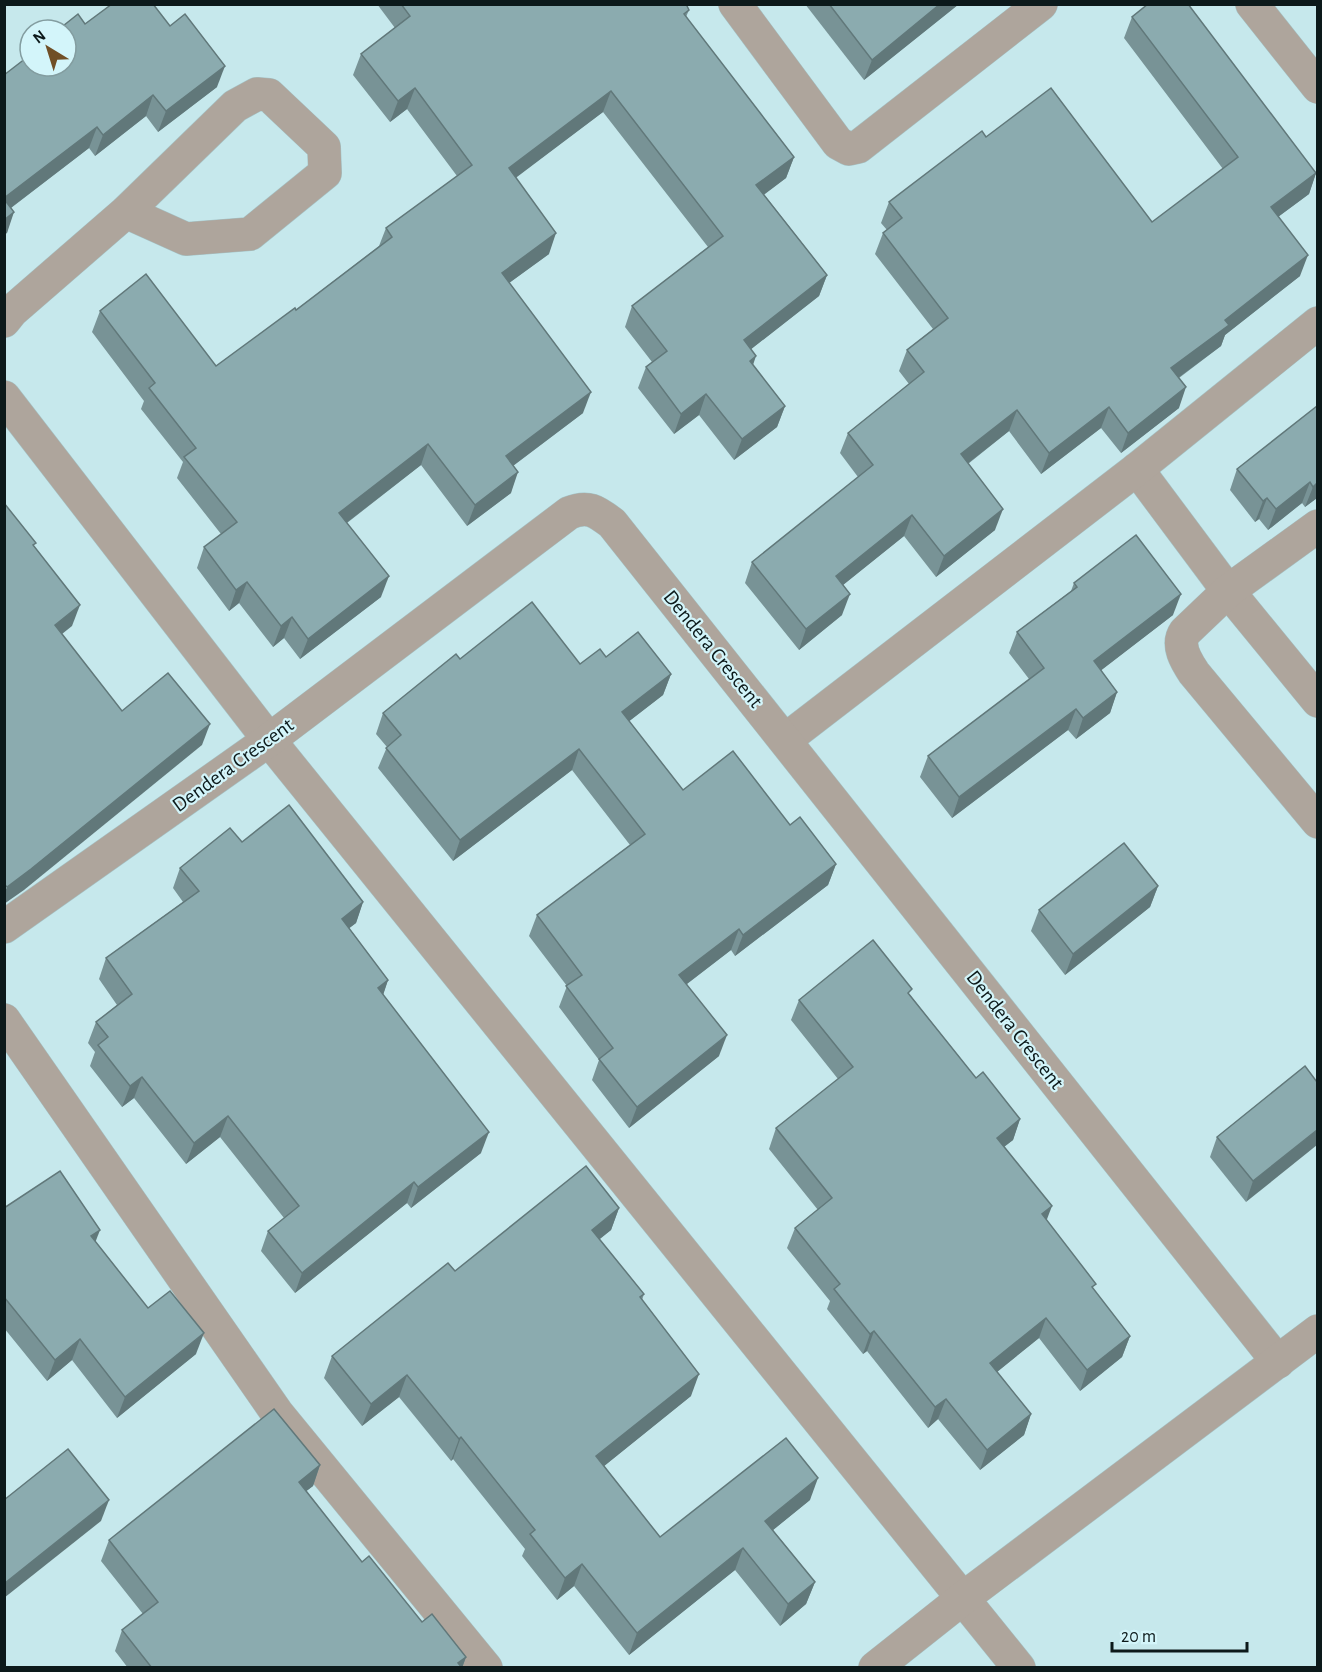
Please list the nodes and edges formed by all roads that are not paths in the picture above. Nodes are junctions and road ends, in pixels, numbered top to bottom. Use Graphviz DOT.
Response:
graph roads {
  1 [pos="735,4"];
  2 [pos="1041,4"];
  3 [pos="1252,4"];
  4 [pos="1317,87"];
  5 [pos="126,212"];
  6 [pos="4,321"];
  7 [pos="1317,323"];
  8 [pos="4,397"];
  9 [pos="1137,469"];
  10 [pos="1317,526"];
  11 [pos="1228,591"];
  12 [pos="1317,701"];
  13 [pos="269,740"];
  14 [pos="785,740"];
  15 [pos="1317,822"];
  16 [pos="4,927"];
  17 [pos="4,1020"];
  18 [pos="1317,1331"];
  19 [pos="1278,1362"];
  20 [pos="962,1599"];
  21 [pos="486,1668"];
  22 [pos="875,1668"];
  23 [pos="1019,1668"];
  1 -- 2 [label="street"];
  3 -- 4 [label="street"];
  5 -- 5 [label="street"];
  5 -- 6 [label="street"];
  7 -- 9 [label="street"];
  8 -- 13 [label="street"];
  9 -- 11 [label="street"];
  9 -- 14 [label="street"];
  10 -- 11 [label="street"];
  11 -- 12 [label="street"];
  11 -- 15 [label="street"];
  13 -- 14 [label="street, Dendera Crescent"];
  13 -- 16 [label="street, Dendera Crescent"];
  13 -- 20 [label="street"];
  14 -- 19 [label="street, Dendera Crescent"];
  17 -- 21 [label="street"];
  18 -- 19 [label="street"];
  19 -- 20 [label="street"];
  20 -- 22 [label="street"];
  20 -- 23 [label="street"];
}
